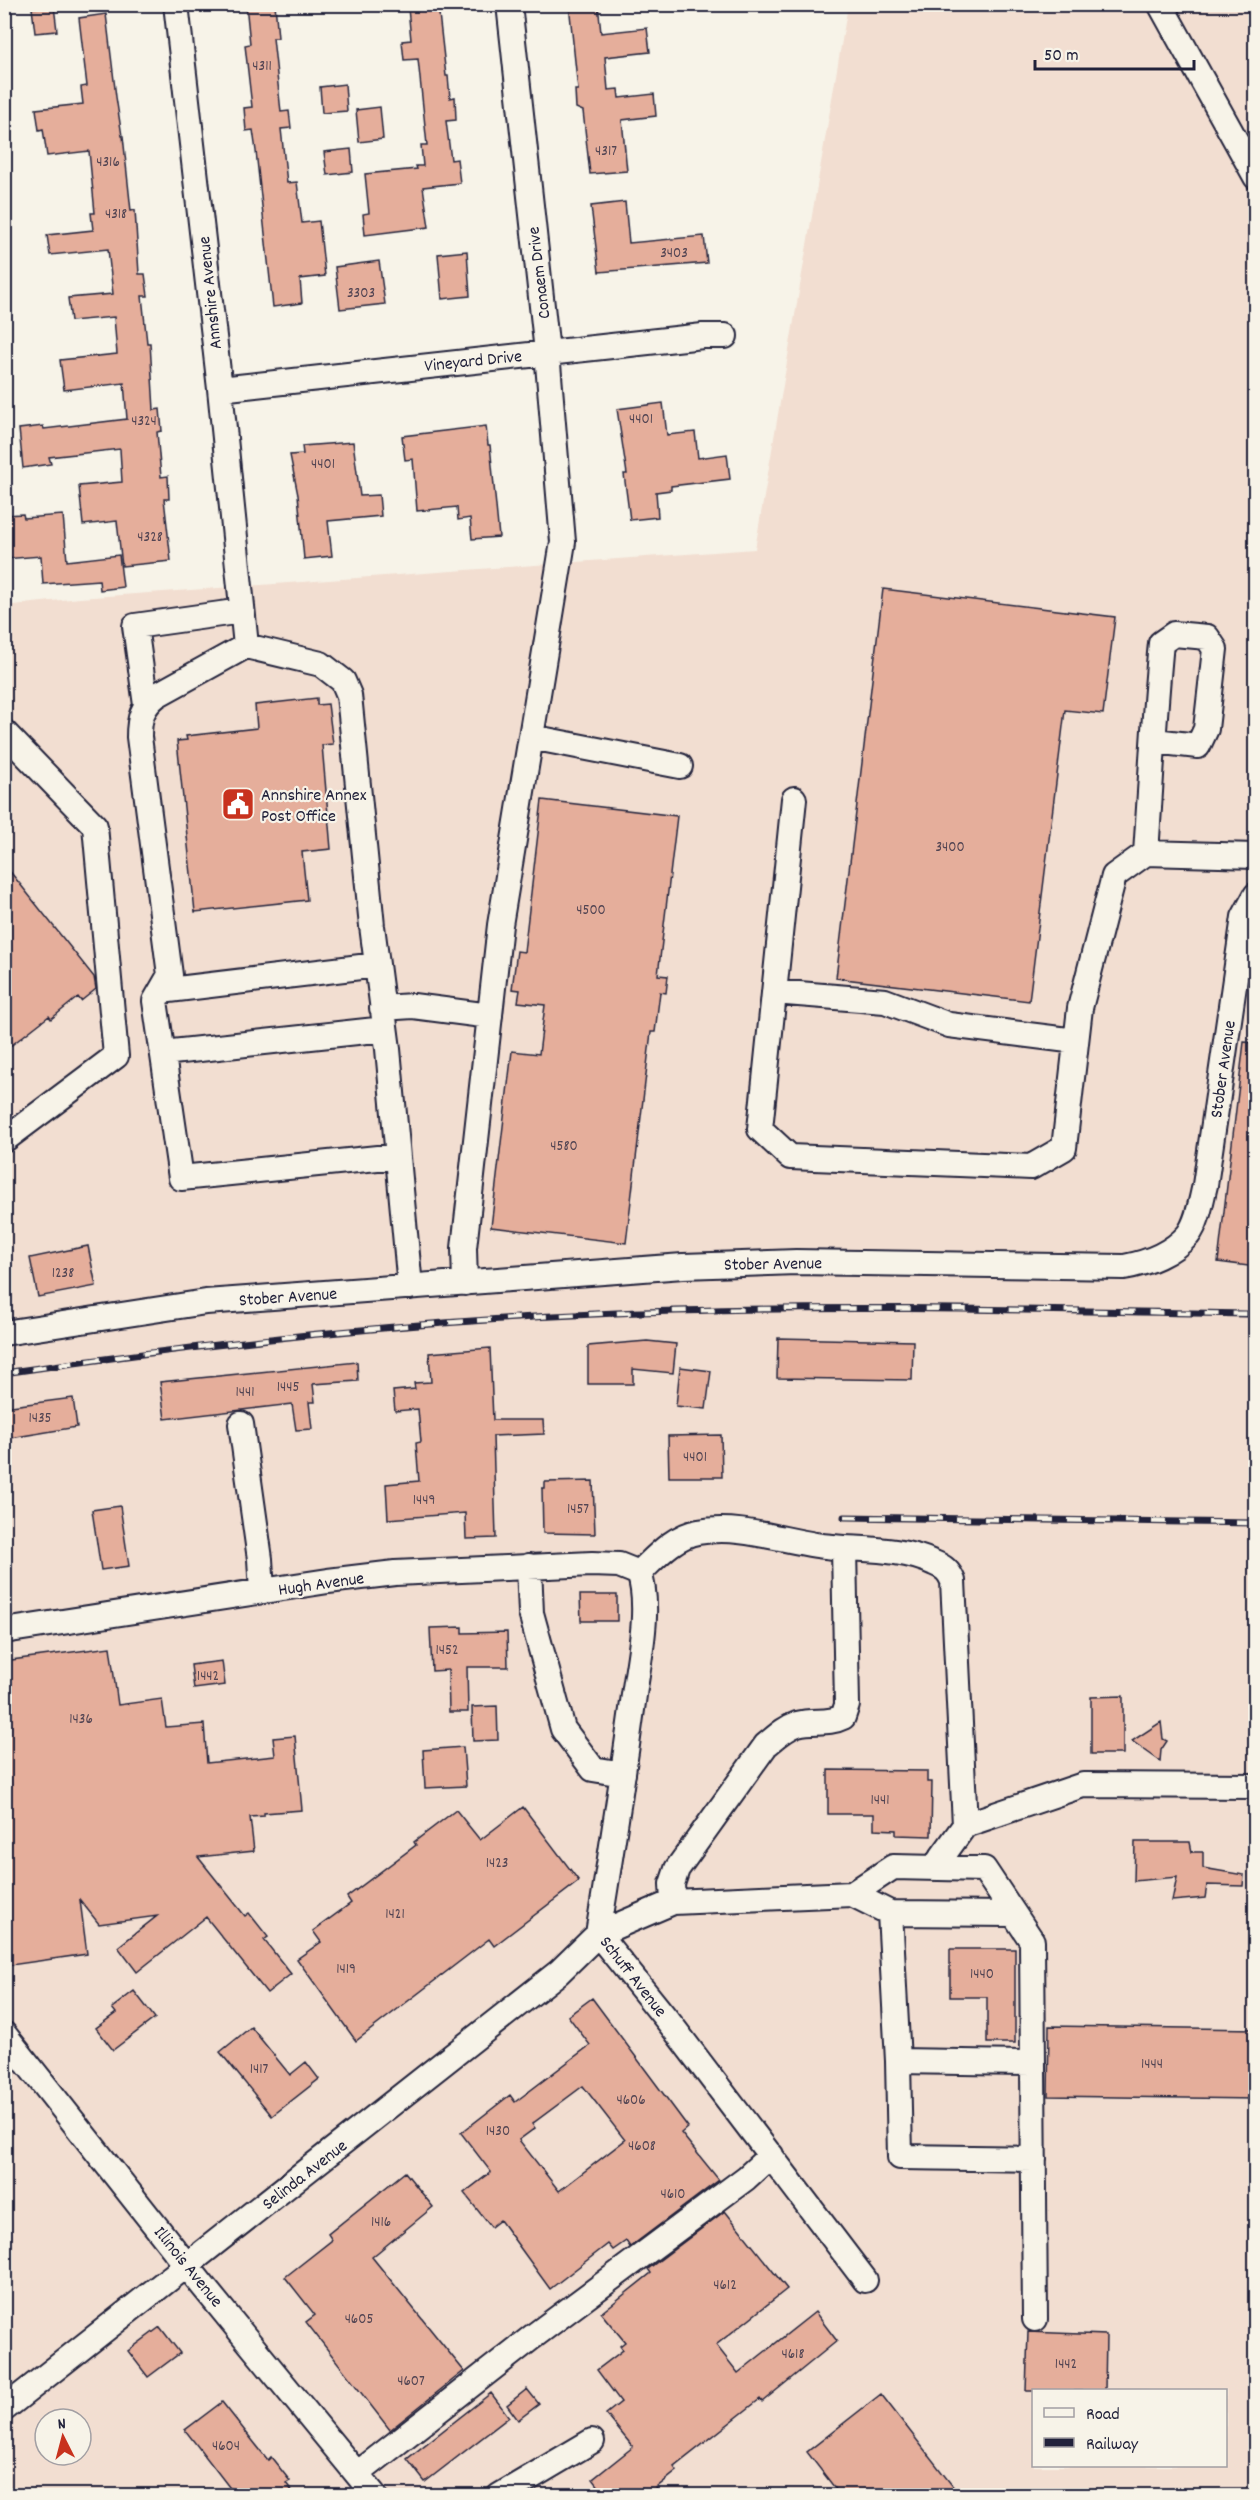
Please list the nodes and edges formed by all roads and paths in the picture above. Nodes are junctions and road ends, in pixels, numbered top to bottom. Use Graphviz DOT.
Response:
graph roads {
  1 [pos="176,4"];
  2 [pos="509,4"];
  3 [pos="1160,4"];
  4 [pos="1256,177"];
  5 [pos="725,336"];
  6 [pos="547,352"];
  7 [pos="220,389"];
  8 [pos="242,611"];
  9 [pos="246,646"];
  10 [pos="146,705"];
  11 [pos="4,732"];
  12 [pos="531,737"];
  13 [pos="1154,741"];
  14 [pos="680,766"];
  15 [pos="794,798"];
  16 [pos="1146,854"];
  17 [pos="1246,856"];
  18 [pos="1256,895"];
  19 [pos="377,964"];
  20 [pos="161,991"];
  21 [pos="774,992"];
  22 [pos="490,1016"];
  23 [pos="384,1018"];
  24 [pos="1076,1041"];
  25 [pos="163,1053"];
  26 [pos="4,1140"];
  27 [pos="397,1156"];
  28 [pos="465,1283"];
  29 [pos="410,1287"];
  30 [pos="4,1333"];
  31 [pos="241,1424"];
  32 [pos="844,1548"];
  33 [pos="529,1566"];
  34 [pos="639,1573"];
  35 [pos="262,1591"];
  36 [pos="4,1630"];
  37 [pos="623,1774"];
  38 [pos="1256,1786"];
  39 [pos="965,1825"];
  40 [pos="934,1868"];
  41 [pos="852,1894"];
  42 [pos="673,1902"];
  43 [pos="890,1913"];
  44 [pos="1014,1914"];
  45 [pos="598,1934"];
  46 [pos="4,2034"];
  47 [pos="898,2061"];
  48 [pos="1033,2063"];
  49 [pos="771,2155"];
  50 [pos="1034,2159"];
  51 [pos="188,2266"];
  52 [pos="865,2280"];
  53 [pos="1035,2319"];
  54 [pos="4,2409"];
  55 [pos="592,2440"];
  56 [pos="357,2474"];
  57 [pos="375,2496"];
  58 [pos="499,2496"];
  1 -- 7 [label="street, Annshire Avenue"];
  2 -- 6 [label="street, Conaem Drive"];
  3 -- 4 [label="street"];
  5 -- 6 [label="street, Vineyard Drive"];
  6 -- 7 [label="street, Vineyard Drive"];
  6 -- 12 [label="street, Conaem Drive"];
  7 -- 8 [label="street, Annshire Avenue"];
  8 -- 9 [label="street, Annshire Avenue"];
  8 -- 10 [label="street"];
  9 -- 10 [label="street"];
  9 -- 19 [label="street"];
  10 -- 20 [label="street"];
  11 -- 26 [label="street"];
  12 -- 14 [label="street"];
  12 -- 22 [label="street, Conaem Drive"];
  13 -- 13 [label="street"];
  13 -- 16 [label="street"];
  15 -- 21 [label="street"];
  16 -- 17 [label="street"];
  16 -- 24 [label="street"];
  18 -- 28 [label="street, Stober Avenue"];
  19 -- 20 [label="street"];
  19 -- 23 [label="street"];
  20 -- 25 [label="street"];
  21 -- 24 [label="street"];
  21 -- 24 [label="street"];
  22 -- 23 [label="street"];
  22 -- 28 [label="street, Conaem Drive"];
  23 -- 25 [label="street"];
  23 -- 27 [label="street"];
  25 -- 27 [label="street"];
  27 -- 29 [label="street"];
  28 -- 29 [label="street, Stober Avenue"];
  29 -- 30 [label="street, Stober Avenue"];
  31 -- 35 [label="street"];
  32 -- 34 [label="street"];
  32 -- 39 [label="street"];
  32 -- 42 [label="street"];
  33 -- 34 [label="street, Hugh Avenue"];
  33 -- 35 [label="street, Hugh Avenue"];
  33 -- 37 [label="street"];
  34 -- 37 [label="street, Schuff Avenue"];
  35 -- 36 [label="street, Hugh Avenue"];
  37 -- 45 [label="street, Schuff Avenue"];
  38 -- 39 [label="street"];
  39 -- 40 [label="street"];
  40 -- 41 [label="street"];
  40 -- 44 [label="street"];
  41 -- 42 [label="street"];
  41 -- 43 [label="street"];
  42 -- 45 [label="street"];
  43 -- 44 [label="street"];
  43 -- 47 [label="street"];
  44 -- 48 [label="street"];
  45 -- 49 [label="street, Schuff Avenue"];
  45 -- 51 [label="street, Selinda Avenue"];
  46 -- 51 [label="street, Illinois Avenue"];
  47 -- 48 [label="street"];
  47 -- 50 [label="street"];
  48 -- 50 [label="street"];
  49 -- 52 [label="street, Schuff Avenue"];
  49 -- 56 [label="street"];
  50 -- 53 [label="street"];
  51 -- 54 [label="street, Selinda Avenue"];
  51 -- 56 [label="street, Illinois Avenue"];
  55 -- 58 [label="street"];
  56 -- 57 [label="street, Illinois Avenue"];
}
